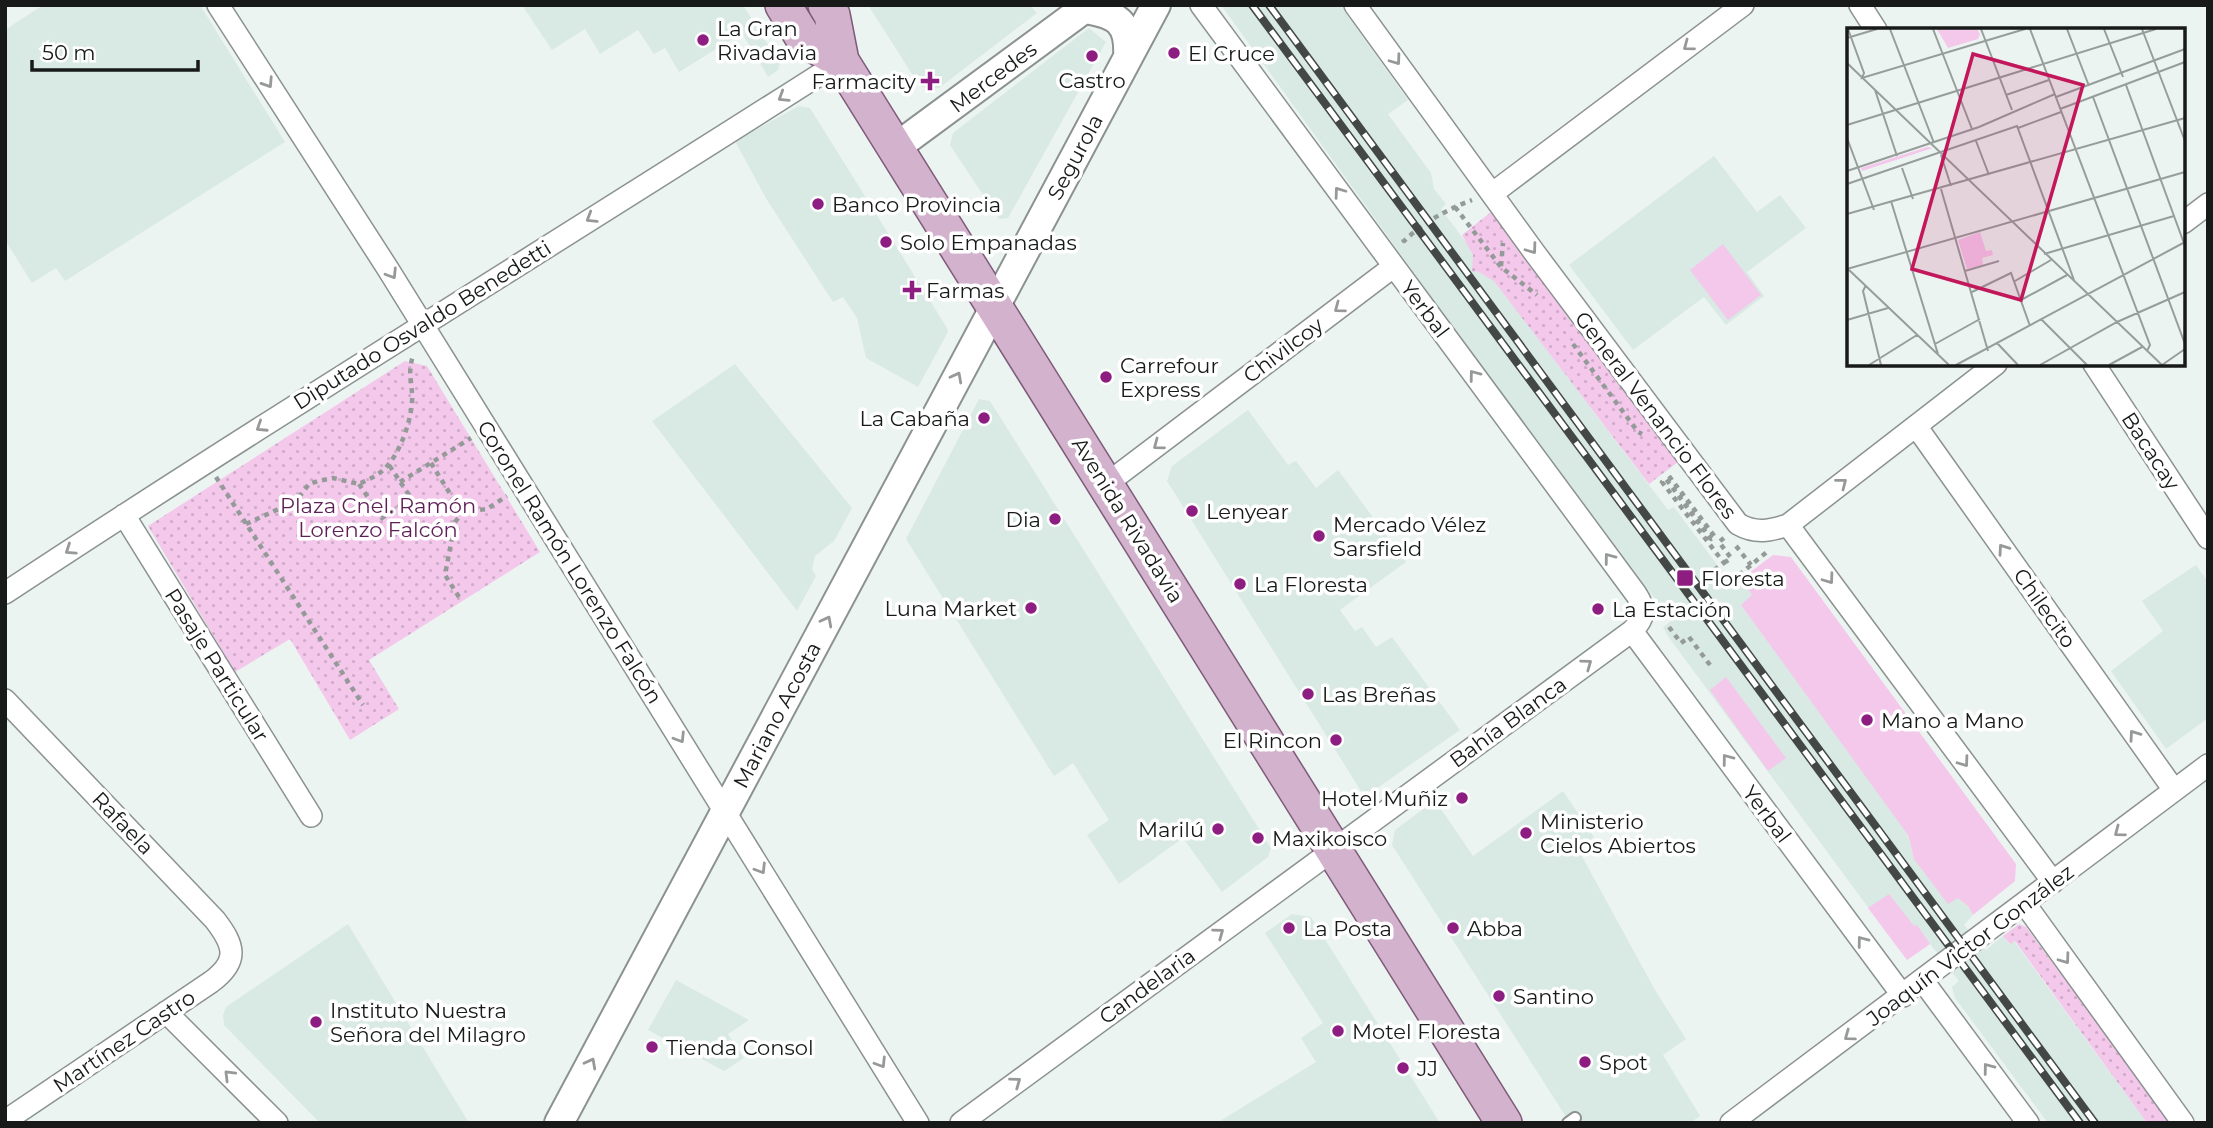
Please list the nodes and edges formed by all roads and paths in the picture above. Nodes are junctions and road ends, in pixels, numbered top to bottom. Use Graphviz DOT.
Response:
graph roads {
  1 [pos="218,5"];
  2 [pos="783,5"];
  3 [pos="826,5"];
  4 [pos="1156,5"];
  5 [pos="1200,5"];
  6 [pos="1355,5"];
  7 [pos="1743,5"];
  8 [pos="1860,5"];
  9 [pos="1086,7"];
  10 [pos="1875,28"];
  11 [pos="1128,57"];
  12 [pos="841,61"];
  13 [pos="895,148"];
  14 [pos="1493,193"];
  15 [pos="2208,204"];
  16 [pos="2185,221"];
  17 [pos="1388,259"];
  18 [pos="993,307"];
  19 [pos="422,324"];
  20 [pos="1993,366"];
  21 [pos="2095,366"];
  22 [pos="1916,426"];
  23 [pos="487,429"];
  24 [pos="206,462"];
  25 [pos="431,463"];
  26 [pos="388,465"];
  27 [pos="1669,476"];
  28 [pos="400,482"];
  29 [pos="359,484"];
  30 [pos="523,485"];
  31 [pos="1105,485"];
  32 [pos="462,513"];
  33 [pos="124,514"];
  34 [pos="246,524"];
  35 [pos="1794,533"];
  36 [pos="2208,538"];
  37 [pos="1722,547"];
  38 [pos="1724,563"];
  39 [pos="1714,570"];
  40 [pos="1739,575"];
  41 [pos="5,593"];
  42 [pos="459,597"];
  43 [pos="1638,623"];
  44 [pos="1669,626"];
  45 [pos="1714,662"];
  46 [pos="5,700"];
  47 [pos="363,705"];
  48 [pos="2208,765"];
  49 [pos="2174,790"];
  50 [pos="725,811"];
  51 [pos="311,816"];
  52 [pos="1334,849"];
  53 [pos="2053,882"];
  54 [pos="2025,904"];
  55 [pos="232,952"];
  56 [pos="1923,981"];
  57 [pos="1903,996"];
  58 [pos="166,1012"];
  59 [pos="5,1121"];
  60 [pos="277,1123"];
  61 [pos="559,1123"];
  62 [pos="918,1123"];
  63 [pos="961,1123"];
  64 [pos="1504,1123"];
  65 [pos="1731,1123"];
  66 [pos="2028,1123"];
  67 [pos="2183,1123"];
  1 -- 19 [label="street, Coronel Ramón Lorenzo Falcón, one-way"];
  2 -- 12 [label="main road, Avenida Rivadavia"];
  3 -- 12 [label="main road, Avenida Rivadavia"];
  4 -- 11 [label="street, Segurola"];
  17 -- 5 [label="street, Yerbal, one-way"];
  6 -- 14 [label="street, General Venancio Flores, one-way"];
  7 -- 14 [label="street, one-way"];
  8 -- 10 [label="street"];
  9 -- 11 [label="street"];
  9 -- 13 [label="street, Mercedes"];
  11 -- 18 [label="street, Segurola"];
  12 -- 13 [label="main road, Avenida Rivadavia"];
  12 -- 19 [label="street, Diputado Osvaldo Benedetti, one-way"];
  13 -- 18 [label="main road, Avenida Rivadavia"];
  14 -- 17 [label="path"];
  14 -- 35 [label="street, General Venancio Flores, one-way"];
  15 -- 16 [label="street"];
  17 -- 31 [label="street, Chivilcoy, one-way"];
  43 -- 17 [label="street, Yerbal, one-way"];
  18 -- 31 [label="main road, Avenida Rivadavia"];
  50 -- 18 [label="street, Mariano Acosta, one-way"];
  19 -- 23 [label="street, Coronel Ramón Lorenzo Falcón"];
  19 -- 24 [label="street, Diputado Osvaldo Benedetti, one-way"];
  19 -- 26 [label="path"];
  20 -- 22 [label="street"];
  21 -- 36 [label="street, Bacacay"];
  35 -- 22 [label="street, one-way"];
  49 -- 22 [label="street, Chilecito, one-way"];
  23 -- 25 [label="path"];
  23 -- 30 [label="street, Coronel Ramón Lorenzo Falcón"];
  24 -- 33 [label="street, Diputado Osvaldo Benedetti"];
  24 -- 34 [label="path"];
  25 -- 28 [label="path"];
  25 -- 32 [label="path"];
  26 -- 28 [label="path"];
  26 -- 29 [label="path"];
  27 -- 38 [label="path"];
  28 -- 29 [label="path"];
  29 -- 34 [label="path"];
  30 -- 32 [label="path"];
  30 -- 50 [label="street, Coronel Ramón Lorenzo Falcón, one-way"];
  31 -- 52 [label="main road, Avenida Rivadavia"];
  32 -- 42 [label="path"];
  33 -- 41 [label="street, Diputado Osvaldo Benedetti, one-way"];
  33 -- 51 [label="street, Pasaje Particular"];
  34 -- 47 [label="path"];
  35 -- 40 [label="path"];
  35 -- 53 [label="street, one-way"];
  37 -- 38 [label="path"];
  38 -- 39 [label="path"];
  52 -- 43 [label="street, Bahía Blanca, one-way"];
  57 -- 43 [label="street, Yerbal, one-way"];
  44 -- 45 [label="path"];
  46 -- 55 [label="street, Rafaela"];
  48 -- 49 [label="street, Joaquín Victor González"];
  49 -- 53 [label="street, Joaquín Victor González, one-way"];
  61 -- 50 [label="street, Mariano Acosta, one-way"];
  50 -- 62 [label="street, Coronel Ramón Lorenzo Falcón, one-way"];
  63 -- 52 [label="street, Candelaria, one-way"];
  52 -- 64 [label="main road, Avenida Rivadavia"];
  53 -- 54 [label="street, Joaquín Victor González"];
  54 -- 56 [label="street, Joaquín Victor González"];
  54 -- 67 [label="street, one-way"];
  55 -- 58 [label="street, Martínez Castro"];
  56 -- 57 [label="street, Joaquín Victor González"];
  66 -- 56 [label="street, one-way"];
  57 -- 65 [label="street, Joaquín Victor González, one-way"];
  58 -- 59 [label="street, Martínez Castro"];
  60 -- 58 [label="street, one-way"];
}
